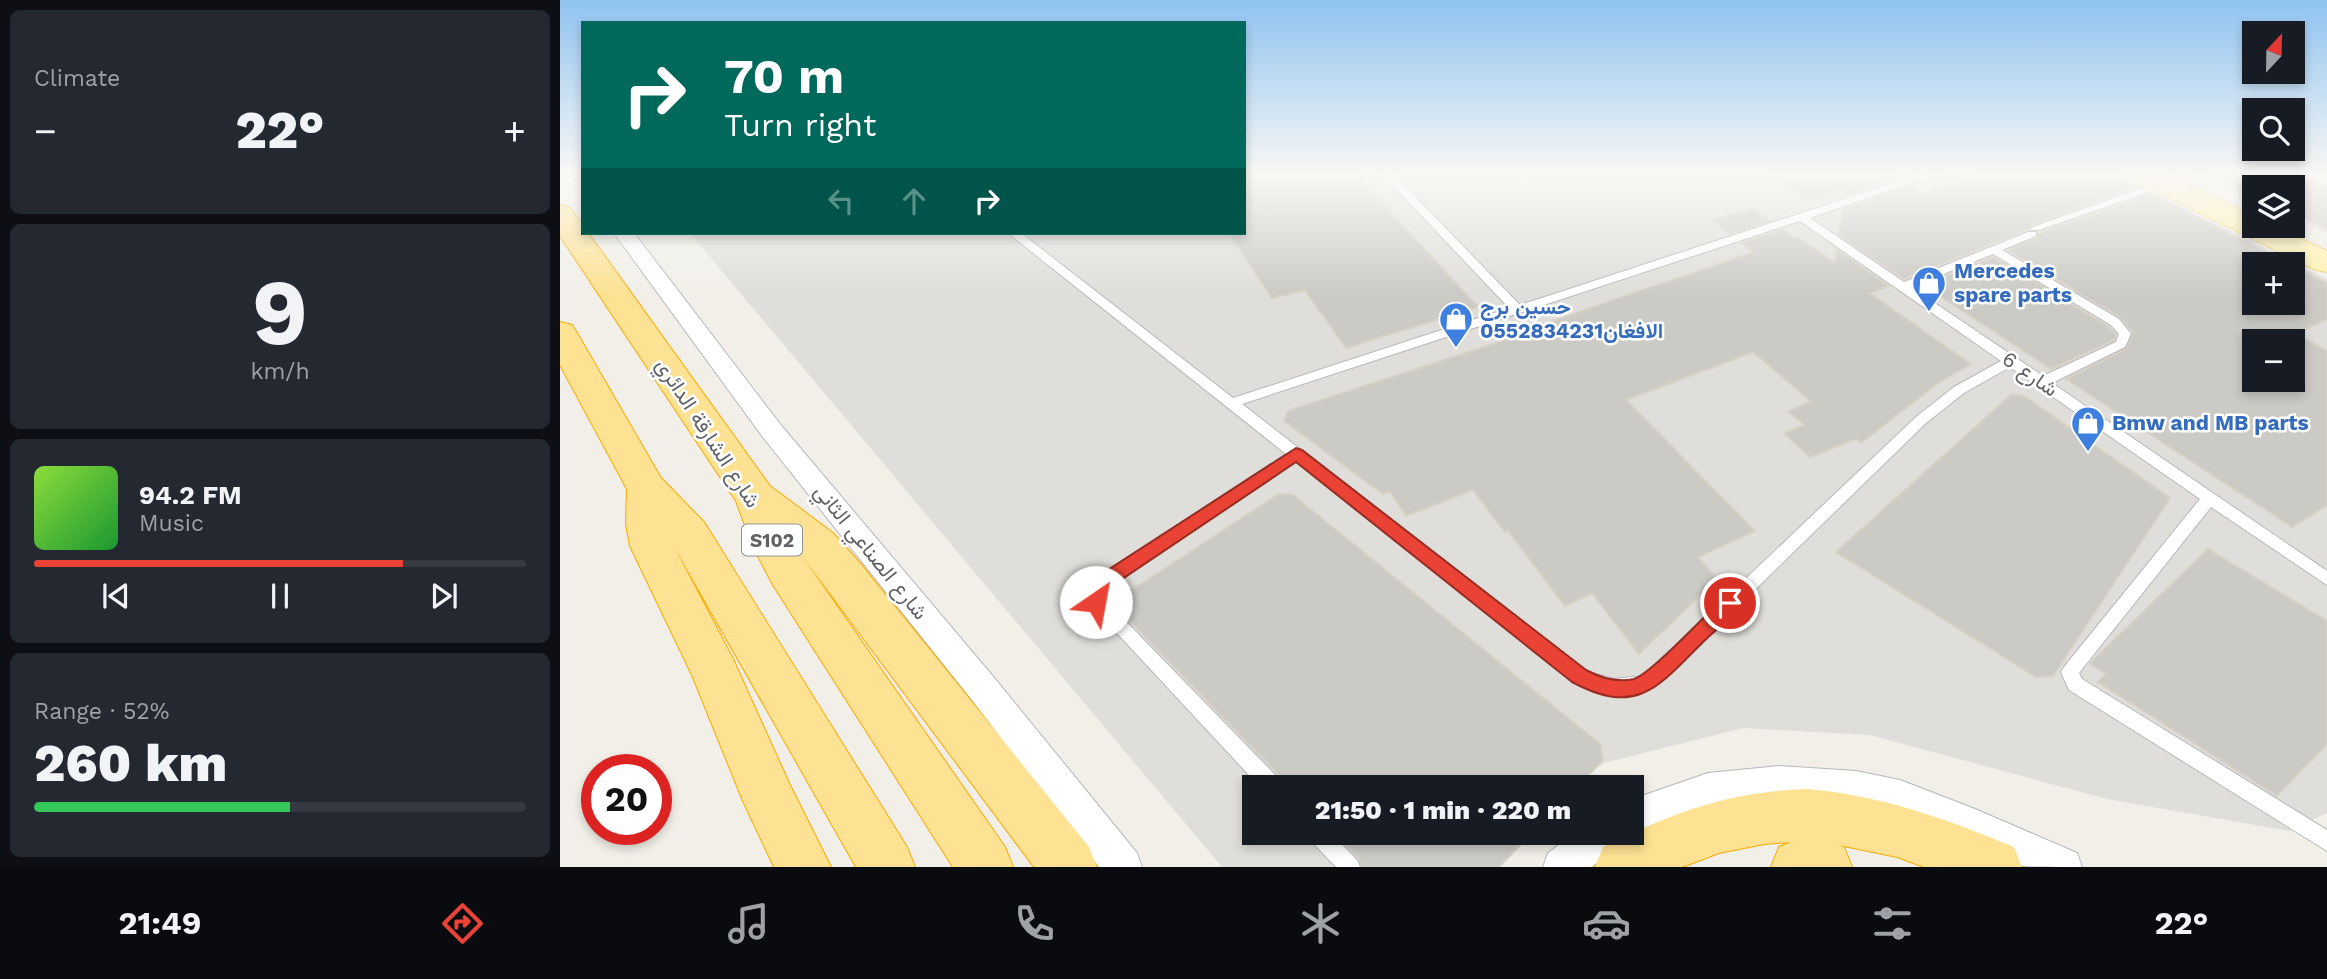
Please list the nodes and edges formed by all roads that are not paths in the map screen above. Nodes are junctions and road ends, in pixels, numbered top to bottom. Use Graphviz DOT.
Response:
graph roads {
  1 [pos="1425,213"];
  2 [pos="1813,213"];
  3 [pos="2079,213"];
  4 [pos="2240,213"];
  5 [pos="560,214"];
  6 [pos="1802,217"];
  7 [pos="2305,230"];
  8 [pos="625,235"];
  9 [pos="1017,235"];
  10 [pos="2327,241"];
  11 [pos="1994,250"];
  12 [pos="2327,263"];
  13 [pos="1903,286"];
  14 [pos="1518,310"];
  15 [pos="560,333"];
  16 [pos="2011,361"];
  17 [pos="2042,382"];
  18 [pos="1232,403"];
  19 [pos="1296,454"];
  20 [pos="647,489"];
  21 [pos="755,497"];
  22 [pos="2209,498"];
  23 [pos="2327,579"];
  24 [pos="1262,775"];
  25 [pos="1644,812"];
  26 [pos="2327,841"];
  27 [pos="1329,845"];
  28 [pos="1589,845"];
  29 [pos="803,867"];
  30 [pos="887,867"];
  31 [pos="985,867"];
  32 [pos="1069,867"];
  33 [pos="1123,867"];
  34 [pos="1350,867"];
  35 [pos="1562,867"];
  36 [pos="1623,867"];
  37 [pos="1800,867"];
  38 [pos="1824,867"];
  39 [pos="1994,867"];
  40 [pos="2063,867"];
  1 -- 14 [label="lane"];
  2 -- 6 [label="lane"];
  3 -- 11 [label="lane"];
  4 -- 12 [label="main road"];
  5 -- 21 [label="highway, شارع الشارقة الدائري / S102"];
  6 -- 13 [label="lane, شارع 6"];
  6 -- 14 [label="lane"];
  7 -- 10 [label="main road"];
  8 -- 33 [label="street, شارع الصناعي الثاني"];
  9 -- 18 [label="lane"];
  11 -- 13 [label="lane"];
  11 -- 17 [label="lane"];
  13 -- 16 [label="lane, شارع 6"];
  14 -- 18 [label="lane"];
  15 -- 20 [label="highway"];
  16 -- 17 [label="lane, شارع 6"];
  16 -- 19 [label="lane"];
  17 -- 22 [label="lane, شارع 6"];
  18 -- 19 [label="lane"];
  19 -- 24 [label="lane"];
  20 -- 29 [label="highway"];
  20 -- 30 [label="highway"];
  21 -- 31 [label="highway, شارع الشارقة الدائري / S102"];
  21 -- 32 [label="highway"];
  22 -- 23 [label="lane, شارع 6"];
  22 -- 26 [label="lane"];
  25 -- 40 [label="street"];
  27 -- 34 [label="lane"];
  28 -- 35 [label="street"];
  36 -- 39 [label="highway"];
  37 -- 38 [label="highway"];
}
